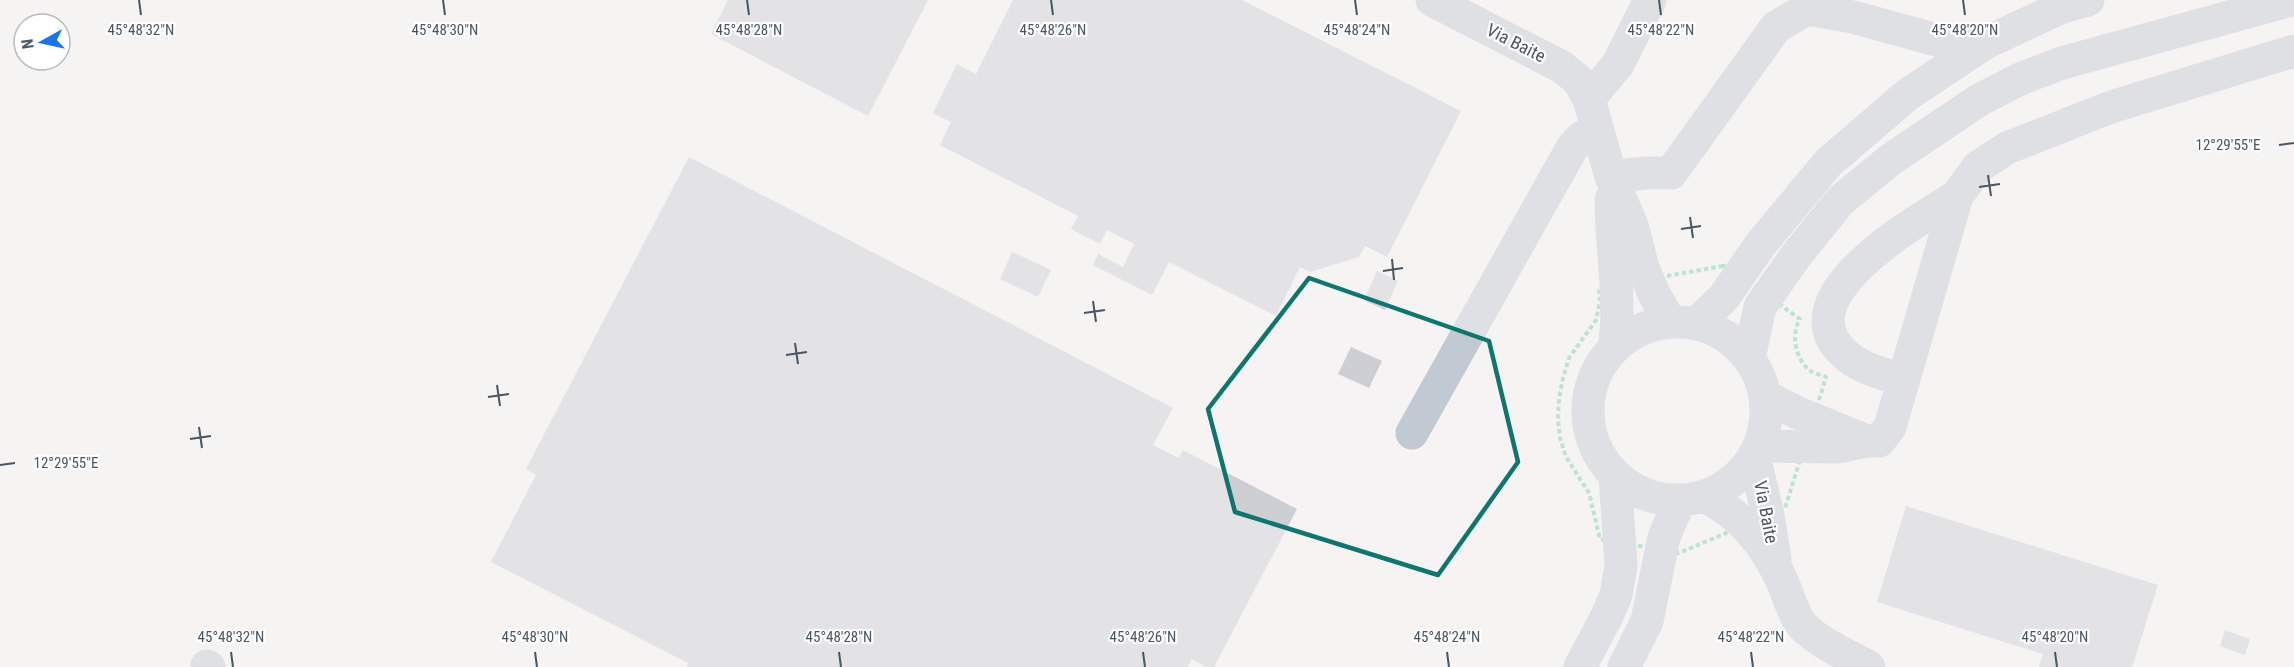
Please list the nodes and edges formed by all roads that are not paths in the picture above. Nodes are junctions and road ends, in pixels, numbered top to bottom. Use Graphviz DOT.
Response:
graph roads {
  1 [pos="1431,0"];
  2 [pos="1650,0"];
  3 [pos="2088,0"];
  4 [pos="2291,0"];
  5 [pos="1985,42"];
  6 [pos="2294,51"];
  7 [pos="1593,113"];
  8 [pos="1611,177"];
  9 [pos="1957,196"];
  10 [pos="1633,282"];
  11 [pos="1683,323"];
  12 [pos="1614,348"];
  13 [pos="1749,358"];
  14 [pos="1902,380"];
  15 [pos="1765,396"];
  16 [pos="1412,433"];
  17 [pos="1808,433"];
  18 [pos="1757,451"];
  19 [pos="1615,475"];
  20 [pos="1692,498"];
  21 [pos="1757,520"];
  22 [pos="1580,667"];
  23 [pos="1624,667"];
  24 [pos="1869,667"];
  1 -- 7 [label="street, Via Baite"];
  2 -- 7 [label="street"];
  3 -- 5 [label="street"];
  4 -- 13 [label="street"];
  5 -- 8 [label="street"];
  5 -- 11 [label="street"];
  6 -- 9 [label="street"];
  7 -- 8 [label="street, Via Baite"];
  7 -- 16 [label="street"];
  8 -- 10 [label="street, Via Baite"];
  9 -- 14 [label="street"];
  9 -- 14 [label="street"];
  10 -- 11 [label="street, Via Baite"];
  10 -- 12 [label="street, Via Baite"];
  11 -- 12 [label="street"];
  11 -- 13 [label="street"];
  12 -- 19 [label="street"];
  13 -- 15 [label="street"];
  14 -- 17 [label="street"];
  15 -- 17 [label="street"];
  15 -- 18 [label="street"];
  17 -- 18 [label="street"];
  18 -- 20 [label="street"];
  18 -- 21 [label="street, Via Baite"];
  19 -- 20 [label="street"];
  19 -- 22 [label="street"];
  20 -- 21 [label="street, Via Baite"];
  20 -- 23 [label="street"];
  21 -- 24 [label="street, Via Baite"];
}
